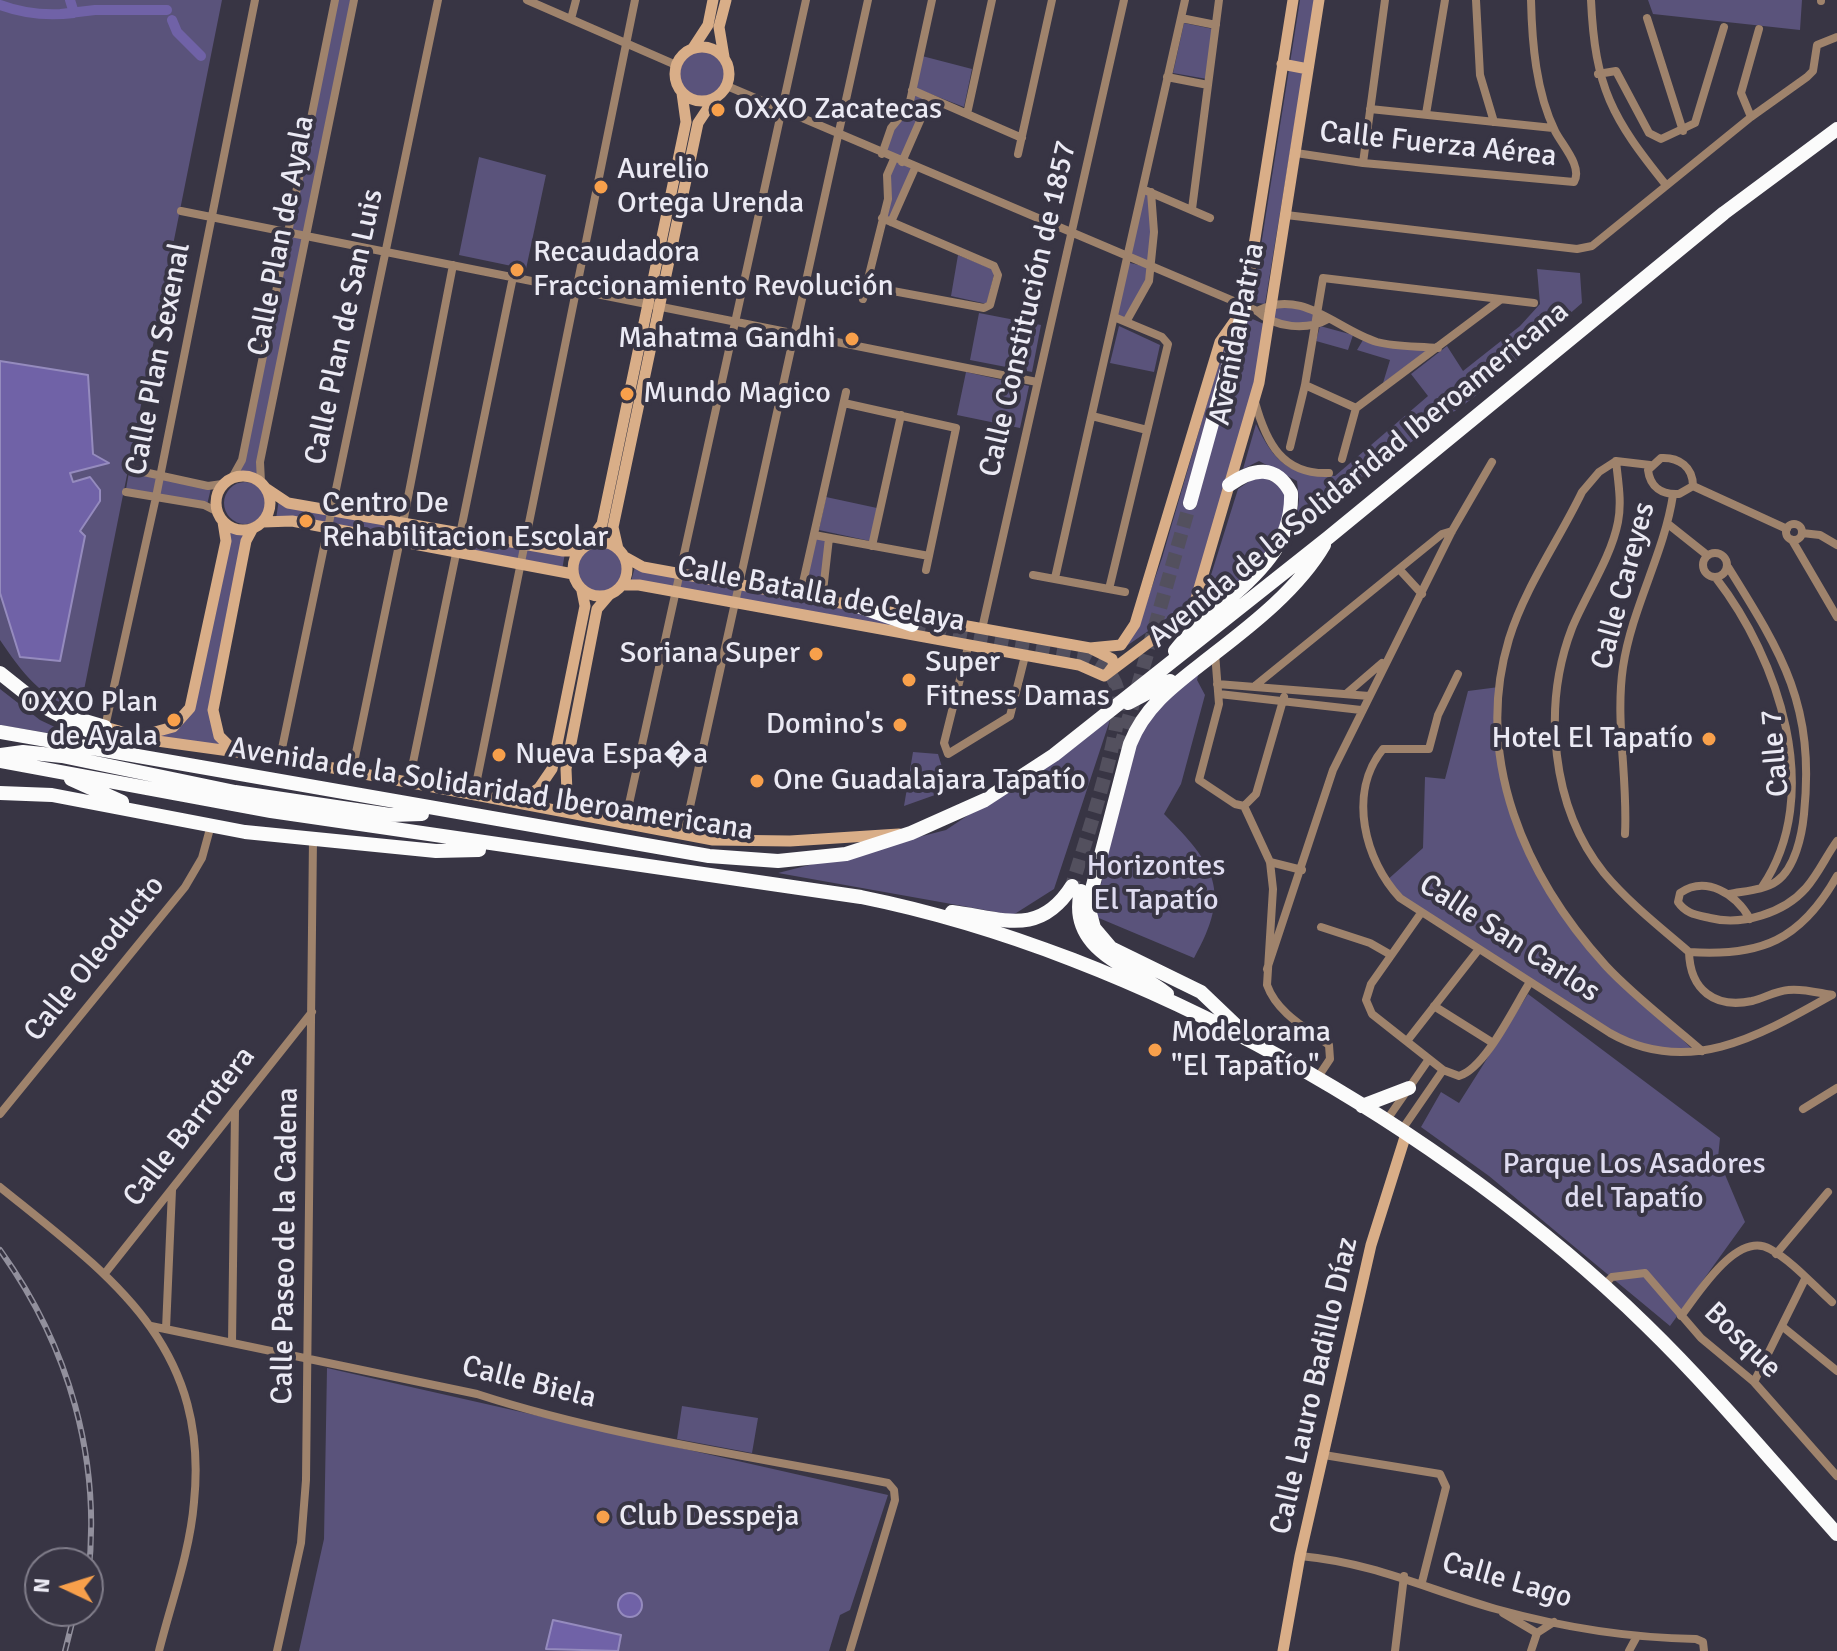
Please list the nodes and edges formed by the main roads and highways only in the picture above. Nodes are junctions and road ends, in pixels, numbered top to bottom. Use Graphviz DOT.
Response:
graph roads {
  1 [pos="1837,129"];
  2 [pos="1250,310"];
  3 [pos="1229,485"];
  4 [pos="1190,503"];
  5 [pos="1329,537"];
  6 [pos="860,607"];
  7 [pos="912,625"];
  8 [pos="1161,668"];
  9 [pos="1192,670"];
  10 [pos="0,673"];
  11 [pos="51,711"];
  12 [pos="1103,716"];
  13 [pos="105,727"];
  14 [pos="0,732"];
  15 [pos="0,755"];
  16 [pos="0,761"];
  17 [pos="139,764"];
  18 [pos="56,772"];
  19 [pos="0,793"];
  20 [pos="160,815"];
  21 [pos="523,850"];
  22 [pos="900,905"];
  23 [pos="1188,1010"];
  24 [pos="1250,1041"];
  25 [pos="1409,1088"];
  26 [pos="1362,1106"];
  27 [pos="1837,1534"];
  1 -- 5 [label="highway, Avenida de la Solidaridad Iberoamericana"];
  2 -- 4 [label="highway"];
  3 -- 8 [label="highway"];
  5 -- 8 [label="highway, Avenida de la Solidaridad Iberoamericana"];
  5 -- 9 [label="highway"];
  6 -- 7 [label="highway"];
  8 -- 12 [label="highway, Avenida de la Solidaridad Iberoamericana"];
  9 -- 12 [label="highway"];
  9 -- 24 [label="highway"];
  10 -- 11 [label="highway"];
  11 -- 13 [label="highway"];
  11 -- 17 [label="highway"];
  12 -- 17 [label="highway, Avenida de la Solidaridad Iberoamericana"];
  14 -- 17 [label="highway"];
  15 -- 17 [label="highway"];
  16 -- 18 [label="highway, Avenida de la Solidaridad Iberoamericana"];
  18 -- 20 [label="highway"];
  18 -- 21 [label="highway, Avenida de la Solidaridad Iberoamericana"];
  19 -- 20 [label="highway"];
  20 -- 21 [label="highway"];
  21 -- 22 [label="highway, Avenida de la Solidaridad Iberoamericana"];
  22 -- 23 [label="highway, Avenida de la Solidaridad Iberoamericana"];
  22 -- 23 [label="highway"];
  23 -- 24 [label="highway, Avenida de la Solidaridad Iberoamericana"];
  24 -- 26 [label="highway, Avenida de la Solidaridad Iberoamericana"];
  25 -- 26 [label="highway"];
  26 -- 27 [label="highway, Avenida de la Solidaridad Iberoamericana"];
}
